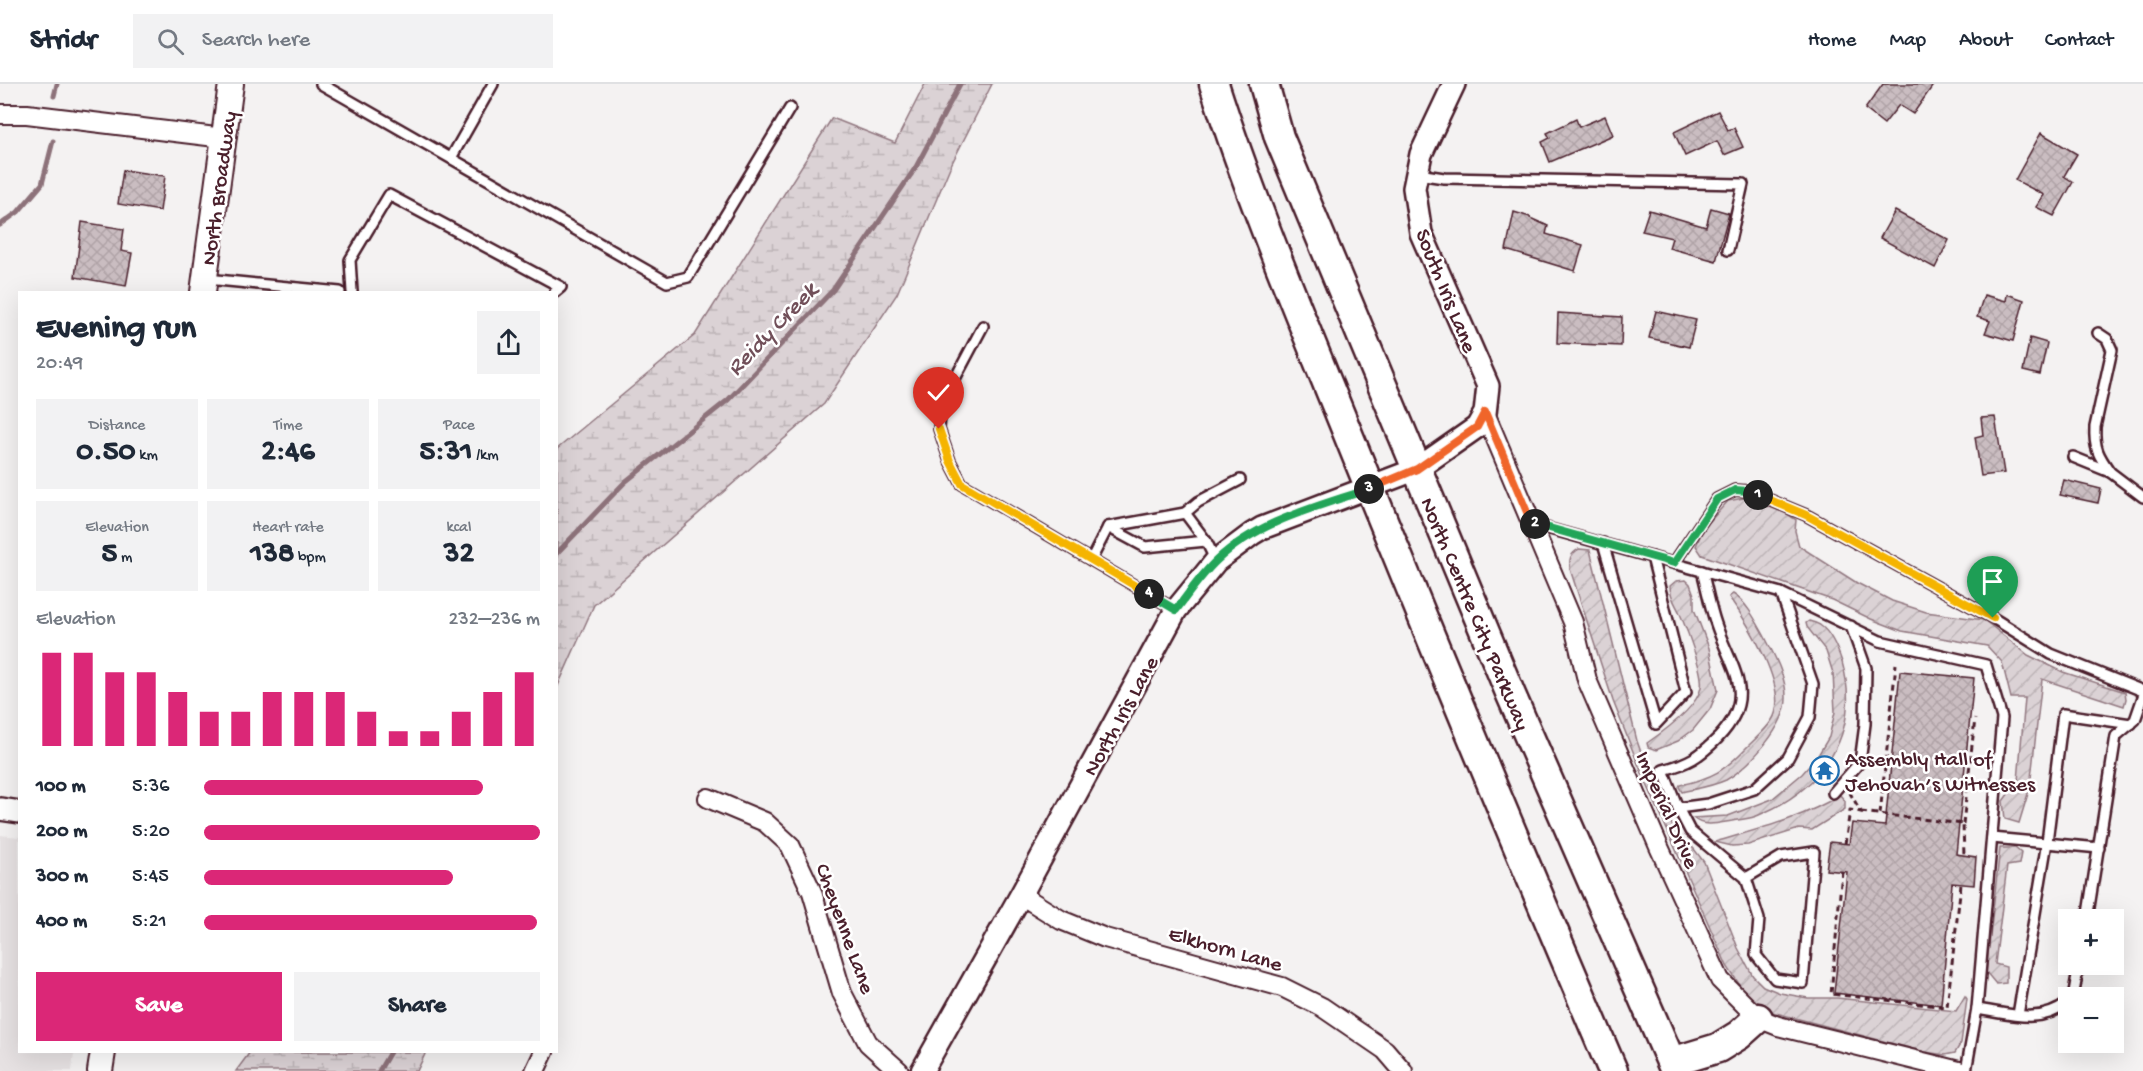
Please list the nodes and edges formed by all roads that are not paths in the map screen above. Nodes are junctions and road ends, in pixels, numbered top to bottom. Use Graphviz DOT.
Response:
graph roads {
  1 [pos="231,84"];
  2 [pos="321,84"];
  3 [pos="493,84"];
  4 [pos="1214,84"];
  5 [pos="1263,84"];
  6 [pos="1454,84"];
  7 [pos="790,108"];
  8 [pos="0,114"];
  9 [pos="224,138"];
  10 [pos="452,158"];
  11 [pos="1418,174"];
  12 [pos="1728,250"];
  13 [pos="204,286"];
  14 [pos="317,291"];
  15 [pos="352,291"];
  16 [pos="556,291"];
  17 [pos="983,327"];
  18 [pos="2098,333"];
  19 [pos="1485,412"];
  20 [pos="2073,457"];
  21 [pos="1417,469"];
  22 [pos="2110,472"];
  23 [pos="1240,480"];
  24 [pos="1370,488"];
  25 [pos="2143,497"];
  26 [pos="1185,513"];
  27 [pos="1532,524"];
  28 [pos="1108,527"];
  29 [pos="1206,541"];
  30 [pos="1603,543"];
  31 [pos="1652,557"];
  32 [pos="1091,560"];
  33 [pos="1216,561"];
  34 [pos="1674,563"];
  35 [pos="1702,571"];
  36 [pos="1781,593"];
  37 [pos="1176,610"];
  38 [pos="1851,626"];
  39 [pos="2143,691"];
  40 [pos="2143,697"];
  41 [pos="2131,724"];
  42 [pos="1833,793"];
  43 [pos="708,798"];
  44 [pos="1678,807"];
  45 [pos="0,810"];
  46 [pos="18,812"];
  47 [pos="1992,838"];
  48 [pos="2047,842"];
  49 [pos="2099,848"];
  50 [pos="1746,878"];
  51 [pos="1021,895"];
  52 [pos="2089,909"];
  53 [pos="1977,1009"];
  54 [pos="2058,1010"];
  55 [pos="2018,1015"];
  56 [pos="1758,1018"];
  57 [pos="103,1053"];
  58 [pos="544,1053"];
  59 [pos="1673,1067"];
  60 [pos="100,1071"];
  61 [pos="536,1071"];
  62 [pos="899,1071"];
  63 [pos="922,1071"];
  64 [pos="1403,1071"];
  65 [pos="1613,1071"];
  66 [pos="1959,1071"];
  67 [pos="1966,1071"];
  1 -- 9 [label="main road, North Broadway"];
  2 -- 10 [label="lane"];
  3 -- 10 [label="lane"];
  4 -- 24 [label="highway"];
  5 -- 21 [label="highway, North Centre City Parkway"];
  6 -- 11 [label="street, South Iris Lane"];
  7 -- 10 [label="lane"];
  8 -- 9 [label="street"];
  9 -- 13 [label="main road, North Broadway"];
  11 -- 12 [label="lane"];
  11 -- 19 [label="street, South Iris Lane"];
  13 -- 14 [label="lane"];
  15 -- 16 [label="lane"];
  17 -- 32 [label="lane"];
  18 -- 22 [label="lane"];
  19 -- 21 [label="street"];
  19 -- 27 [label="street, Imperial Drive"];
  20 -- 22 [label="lane"];
  21 -- 24 [label="street, North Iris Lane"];
  21 -- 59 [label="highway, North Centre City Parkway"];
  22 -- 25 [label="lane"];
  23 -- 26 [label="lane"];
  24 -- 33 [label="street, North Iris Lane"];
  24 -- 65 [label="highway"];
  26 -- 28 [label="lane"];
  26 -- 29 [label="lane"];
  27 -- 30 [label="lane"];
  27 -- 56 [label="street, Imperial Drive"];
  28 -- 29 [label="lane"];
  28 -- 32 [label="lane"];
  29 -- 33 [label="lane"];
  30 -- 31 [label="lane"];
  30 -- 31 [label="lane"];
  31 -- 34 [label="lane"];
  32 -- 37 [label="lane"];
  33 -- 37 [label="street, North Iris Lane"];
  34 -- 35 [label="lane"];
  34 -- 39 [label="lane"];
  35 -- 36 [label="lane"];
  35 -- 44 [label="lane"];
  36 -- 38 [label="lane"];
  36 -- 44 [label="lane"];
  37 -- 51 [label="street, North Iris Lane"];
  38 -- 42 [label="lane"];
  38 -- 47 [label="lane"];
  40 -- 41 [label="lane"];
  41 -- 48 [label="lane"];
  41 -- 49 [label="lane"];
  43 -- 62 [label="street, Cheyenne Lane"];
  44 -- 50 [label="lane"];
  45 -- 46 [label="street"];
  47 -- 48 [label="lane"];
  47 -- 53 [label="lane"];
  48 -- 49 [label="lane"];
  48 -- 55 [label="lane"];
  49 -- 52 [label="lane"];
  50 -- 50 [label="lane"];
  51 -- 63 [label="street, North Iris Lane"];
  51 -- 64 [label="street, Elkhorn Lane"];
  53 -- 55 [label="lane"];
  53 -- 67 [label="lane"];
  54 -- 55 [label="lane"];
  56 -- 59 [label="highway"];
  56 -- 66 [label="street, Imperial Drive"];
  57 -- 60 [label="main road"];
  58 -- 61 [label="street"];
}
